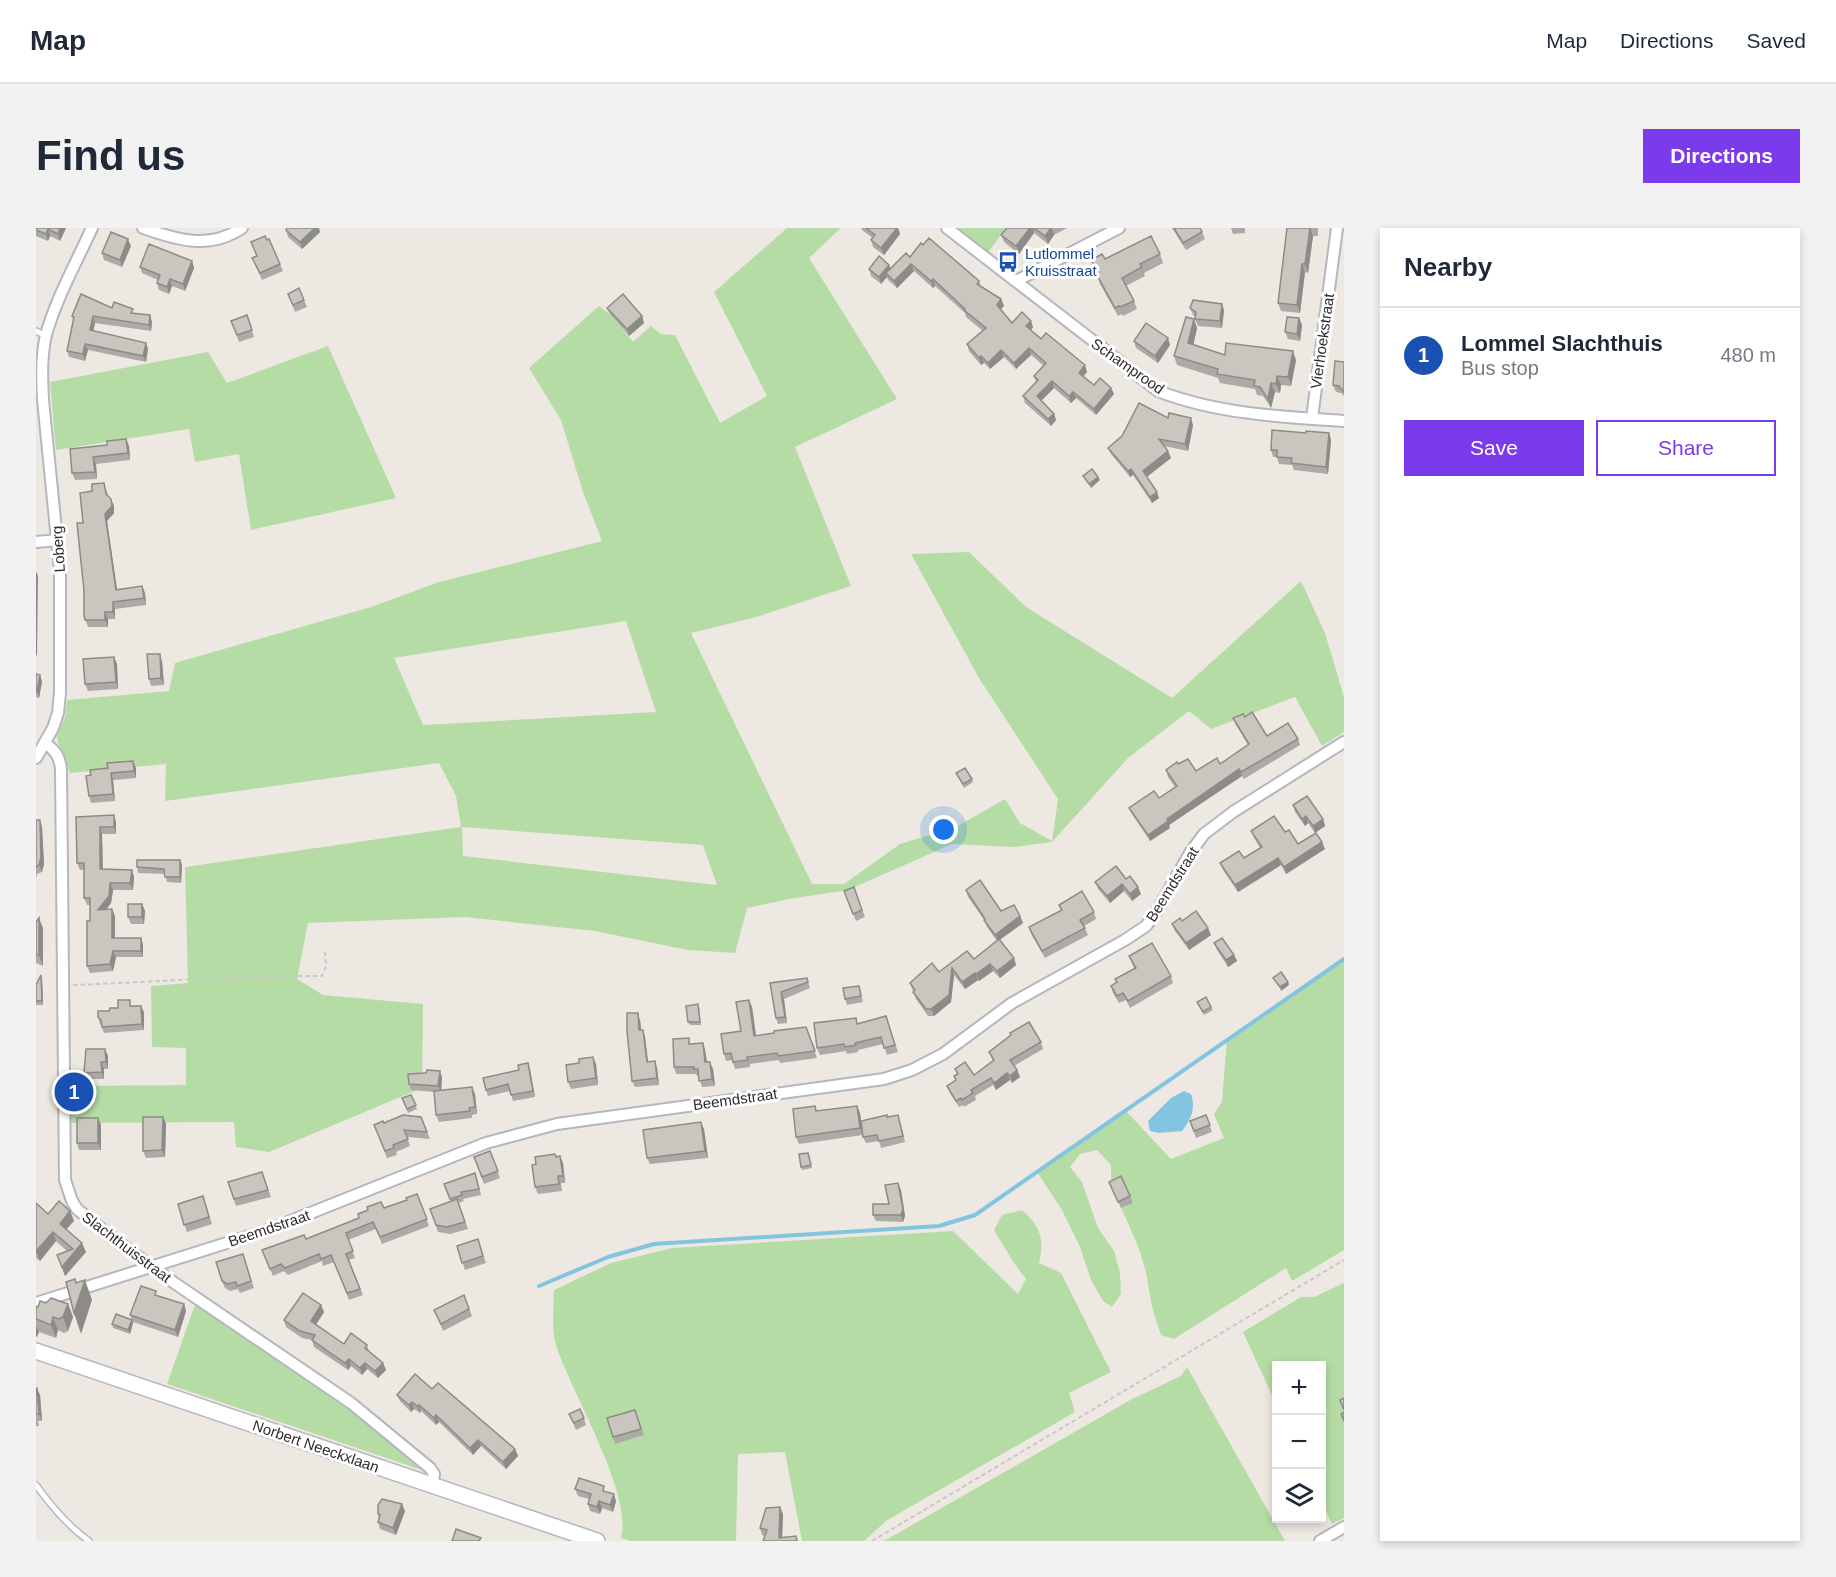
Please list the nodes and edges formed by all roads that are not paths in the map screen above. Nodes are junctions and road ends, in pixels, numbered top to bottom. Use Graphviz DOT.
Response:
graph roads {
  1 [pos="92,228"];
  2 [pos="143,228"];
  3 [pos="242,228"];
  4 [pos="948,228"];
  5 [pos="1119,228"];
  6 [pos="1337,228"];
  7 [pos="1016,281"];
  8 [pos="41,333"];
  9 [pos="1312,418"];
  10 [pos="1344,421"];
  11 [pos="58,540"];
  12 [pos="36,542"];
  13 [pos="1344,742"];
  14 [pos="45,743"];
  15 [pos="36,758"];
  16 [pos="152,1267"];
  17 [pos="36,1303"];
  18 [pos="36,1351"];
  19 [pos="36,1485"];
  20 [pos="432,1485"];
  21 [pos="1344,1527"];
  22 [pos="89,1541"];
  23 [pos="597,1541"];
  24 [pos="1320,1541"];
  1 -- 8 [label="street, Loberg"];
  2 -- 3 [label="street"];
  4 -- 7 [label="street, Schamprood"];
  5 -- 7 [label="street"];
  6 -- 9 [label="street, Vierhoekstraat"];
  7 -- 9 [label="street, Schamprood"];
  8 -- 11 [label="street, Loberg"];
  9 -- 10 [label="street, Schamprood"];
  11 -- 12 [label="street"];
  11 -- 14 [label="street, Loberg"];
  13 -- 16 [label="street, Beemdstraat"];
  14 -- 15 [label="street, Loberg"];
  14 -- 16 [label="street, Slachthuisstraat"];
  16 -- 17 [label="street, Beemdstraat"];
  16 -- 20 [label="street, Slachthuisstraat"];
  18 -- 20 [label="main road, Norbert Neeckxlaan"];
  19 -- 22 [label="lane"];
  20 -- 23 [label="main road, Norbert Neeckxlaan"];
  21 -- 24 [label="street"];
}
